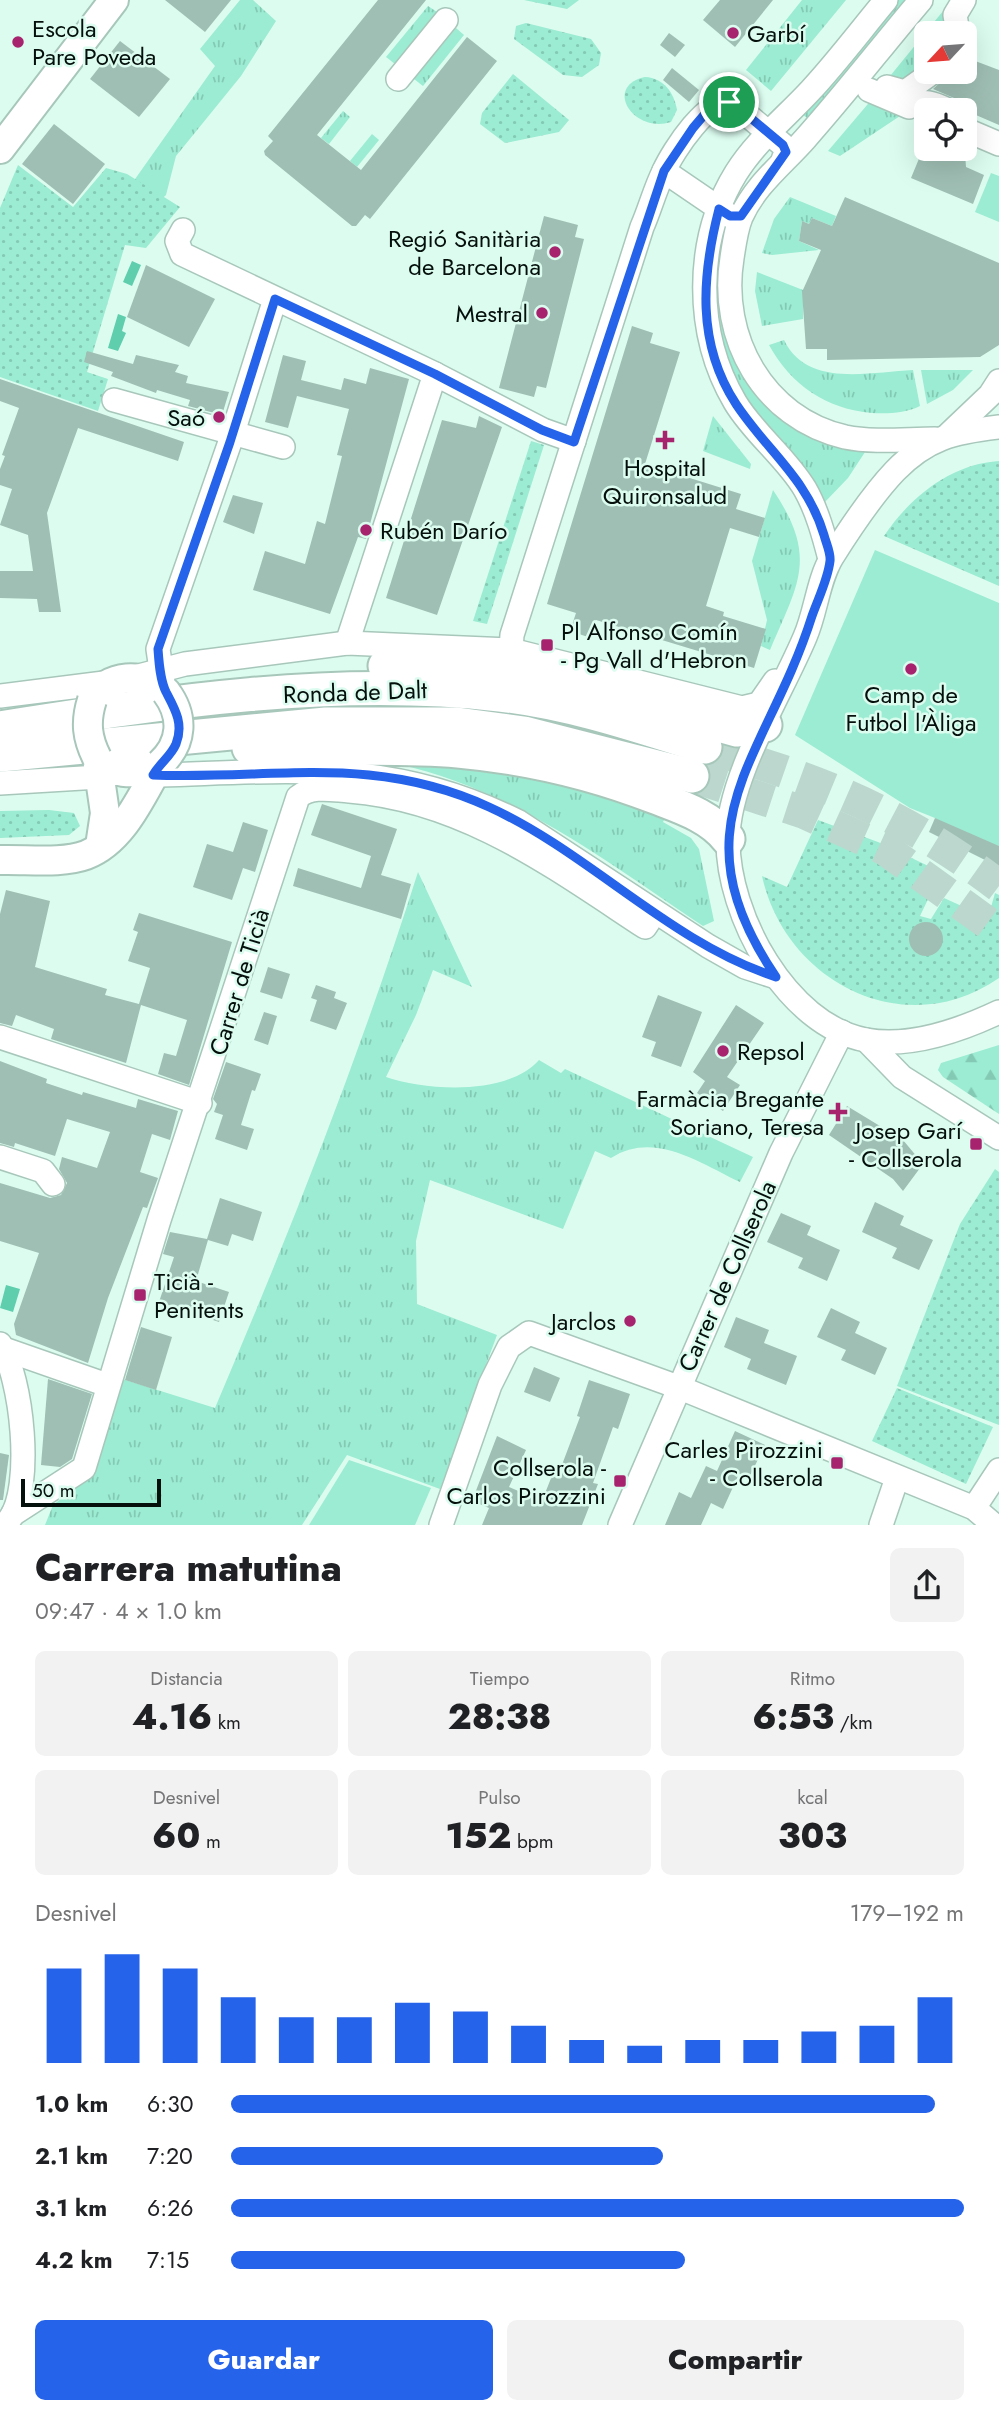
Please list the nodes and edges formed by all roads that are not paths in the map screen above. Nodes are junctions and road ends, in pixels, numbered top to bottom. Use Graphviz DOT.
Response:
graph roads {
  1 [pos="114,0"];
  2 [pos="886,0"];
  3 [pos="921,0"];
  4 [pos="964,0"];
  5 [pos="446,20"];
  6 [pos="956,21"];
  7 [pos="398,79"];
  8 [pos="916,84"];
  9 [pos="914,104"];
  10 [pos="769,132"];
  11 [pos="977,135"];
  12 [pos="999,144"];
  13 [pos="0,149"];
  14 [pos="783,160"];
  15 [pos="664,171"];
  16 [pos="719,209"];
  17 [pos="741,216"];
  18 [pos="183,230"];
  19 [pos="275,299"];
  20 [pos="435,374"];
  21 [pos="999,381"];
  22 [pos="114,400"];
  23 [pos="999,427"];
  24 [pos="233,432"];
  25 [pos="942,436"];
  26 [pos="574,442"];
  27 [pos="283,447"];
  28 [pos="831,559"];
  29 [pos="806,635"];
  30 [pos="347,643"];
  31 [pos="511,650"];
  32 [pos="130,689"];
  33 [pos="0,696"];
  34 [pos="765,725"];
  35 [pos="0,728"];
  36 [pos="0,755"];
  37 [pos="125,766"];
  38 [pos="0,783"];
  39 [pos="728,839"];
  40 [pos="100,846"];
  41 [pos="0,860"];
  42 [pos="655,912"];
  43 [pos="776,977"];
  44 [pos="999,1012"];
  45 [pos="842,1032"];
  46 [pos="0,1037"];
  47 [pos="866,1040"];
  48 [pos="200,1103"];
  49 [pos="999,1138"];
  50 [pos="0,1157"];
  51 [pos="53,1184"];
  52 [pos="2,1347"];
  53 [pos="107,1385"];
  54 [pos="678,1387"];
  55 [pos="999,1470"];
  56 [pos="897,1478"];
  57 [pos="974,1507"];
  58 [pos="9,1520"];
  59 [pos="441,1525"];
  60 [pos="620,1525"];
  61 [pos="881,1525"];
  62 [pos="994,1525"];
  1 -- 13 [label="main road"];
  2 -- 10 [label="street"];
  3 -- 14 [label="street"];
  4 -- 6 [label="street"];
  5 -- 7 [label="street"];
  8 -- 9 [label="street"];
  10 -- 14 [label="street"];
  10 -- 15 [label="street"];
  10 -- 16 [label="street"];
  11 -- 12 [label="street"];
  14 -- 17 [label="street"];
  15 -- 16 [label="street"];
  15 -- 26 [label="street"];
  16 -- 17 [label="street"];
  16 -- 28 [label="street"];
  17 -- 25 [label="street"];
  18 -- 19 [label="street"];
  19 -- 20 [label="street"];
  19 -- 24 [label="street"];
  20 -- 26 [label="street"];
  20 -- 30 [label="street"];
  21 -- 25 [label="street"];
  22 -- 24 [label="street"];
  23 -- 25 [label="street"];
  24 -- 27 [label="street"];
  24 -- 32 [label="street"];
  25 -- 28 [label="street"];
  26 -- 31 [label="street"];
  28 -- 29 [label="street"];
  29 -- 31 [label="street"];
  29 -- 34 [label="street"];
  30 -- 31 [label="street"];
  30 -- 32 [label="street"];
  32 -- 33 [label="street"];
  32 -- 34 [label="highway"];
  32 -- 35 [label="highway, Ronda de Dalt"];
  32 -- 37 [label="main road, bridge"];
  32 -- 37 [label="main road, bridge"];
  32 -- 37 [label="highway, Ronda de Dalt"];
  34 -- 39 [label="street"];
  36 -- 37 [label="highway, Ronda de Dalt"];
  37 -- 38 [label="street"];
  37 -- 39 [label="highway"];
  37 -- 40 [label="main road"];
  37 -- 40 [label="main road"];
  37 -- 42 [label="street"];
  39 -- 43 [label="street"];
  40 -- 41 [label="main road"];
  42 -- 43 [label="street"];
  42 -- 48 [label="street, Carrer de Ticià"];
  43 -- 45 [label="street"];
  44 -- 47 [label="street"];
  45 -- 47 [label="street"];
  45 -- 54 [label="street, Carrer de Collserola"];
  46 -- 48 [label="street"];
  47 -- 49 [label="street"];
  48 -- 53 [label="street, Carrer de Ticià"];
  50 -- 51 [label="street"];
  52 -- 53 [label="street"];
  52 -- 58 [label="street"];
  53 -- 58 [label="street, Carrer de Ticià"];
  54 -- 56 [label="street"];
  54 -- 59 [label="street"];
  54 -- 60 [label="street, Carrer de Collserola"];
  55 -- 57 [label="street"];
  56 -- 57 [label="street"];
  56 -- 61 [label="street"];
  57 -- 62 [label="street"];
}
